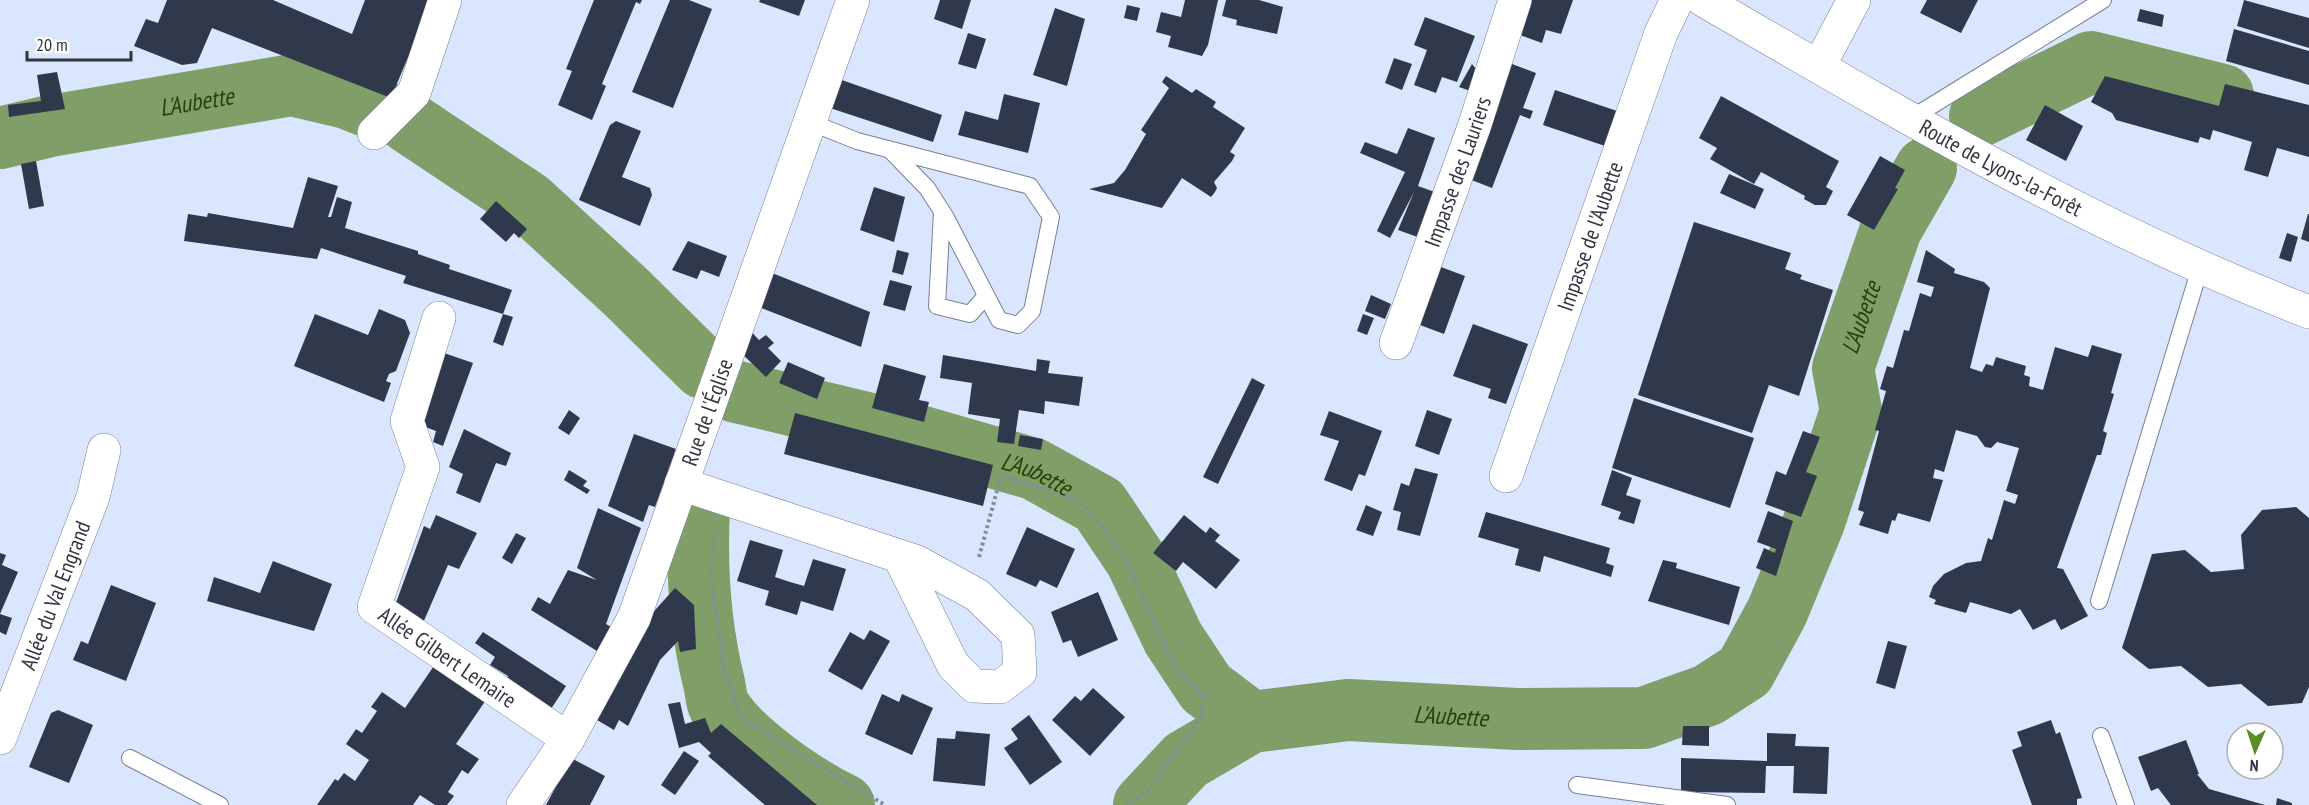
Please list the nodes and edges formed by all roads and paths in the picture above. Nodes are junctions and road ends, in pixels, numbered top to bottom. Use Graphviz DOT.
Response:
graph roads {
  1 [pos="445,0"];
  2 [pos="853,0"];
  3 [pos="1515,0"];
  4 [pos="1677,0"];
  5 [pos="1703,0"];
  6 [pos="1854,0"];
  7 [pos="2103,0"];
  8 [pos="1819,66"];
  9 [pos="1910,118"];
  10 [pos="810,122"];
  11 [pos="374,133"];
  12 [pos="890,150"];
  13 [pos="942,212"];
  14 [pos="2200,268"];
  15 [pos="986,296"];
  16 [pos="2309,312"];
  17 [pos="440,318"];
  18 [pos="1396,344"];
  19 [pos="104,450"];
  20 [pos="1506,476"];
  21 [pos="681,484"];
  22 [pos="724,498"];
  23 [pos="899,556"];
  24 [pos="969,591"];
  25 [pos="2099,601"];
  26 [pos="2101,736"];
  27 [pos="0,738"];
  28 [pos="568,739"];
  29 [pos="130,758"];
  30 [pos="1577,784"];
  31 [pos="220,805"];
  32 [pos="523,805"];
  33 [pos="885,805"];
  34 [pos="1125,805"];
  35 [pos="1727,805"];
  36 [pos="2126,805"];
  1 -- 11 [label="street"];
  2 -- 10 [label="street, Rue de l'Église"];
  3 -- 18 [label="street, Impasse des Lauriers"];
  4 -- 20 [label="street, Impasse de l'Aubette"];
  5 -- 8 [label="street, Route de Lyons-la-Forêt"];
  6 -- 8 [label="street"];
  7 -- 9 [label="lane"];
  8 -- 9 [label="street, Route de Lyons-la-Forêt"];
  9 -- 14 [label="street, Route de Lyons-la-Forêt"];
  10 -- 12 [label="lane"];
  10 -- 21 [label="street, Rue de l'Église"];
  12 -- 13 [label="lane"];
  12 -- 15 [label="lane"];
  13 -- 15 [label="lane"];
  13 -- 15 [label="lane"];
  14 -- 16 [label="street, Route de Lyons-la-Forêt"];
  14 -- 25 [label="lane"];
  17 -- 28 [label="street, Allée Gilbert Lemaire"];
  19 -- 27 [label="street, Allée du Val Engrand"];
  21 -- 22 [label="street"];
  21 -- 28 [label="street, Rue de l'Église"];
  22 -- 23 [label="street"];
  22 -- 33 [label="path"];
  23 -- 24 [label="street"];
  23 -- 24 [label="street"];
  24 -- 34 [label="path"];
  26 -- 36 [label="lane"];
  28 -- 32 [label="street, Rue de l'Église"];
  29 -- 31 [label="lane"];
  30 -- 35 [label="lane"];
}
